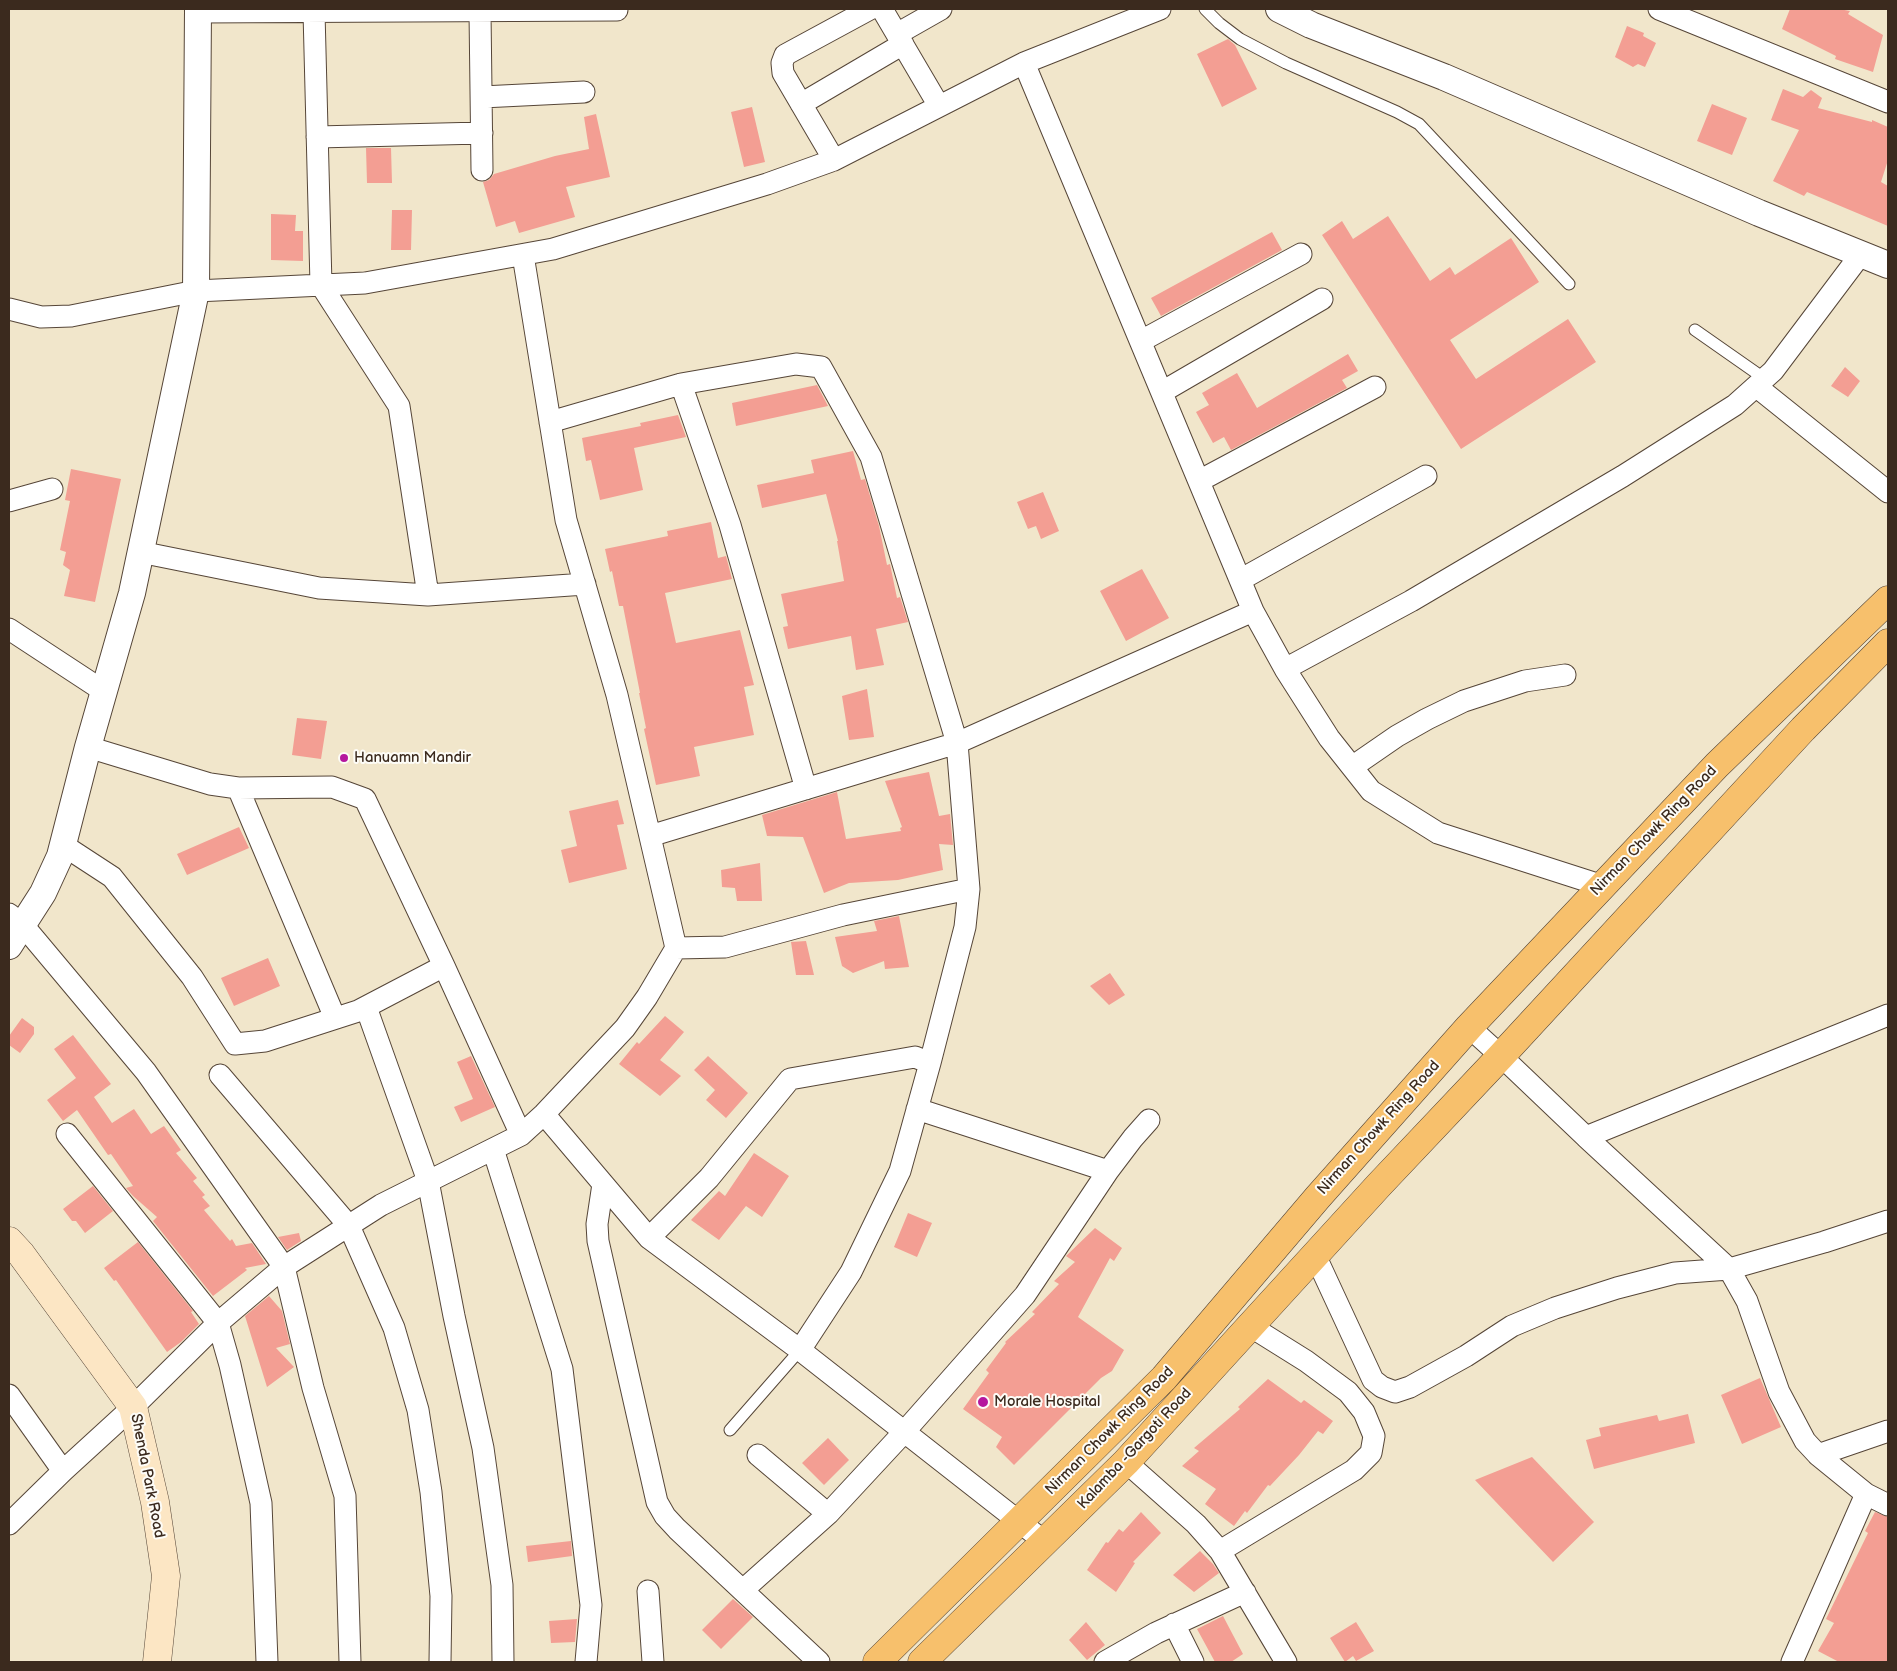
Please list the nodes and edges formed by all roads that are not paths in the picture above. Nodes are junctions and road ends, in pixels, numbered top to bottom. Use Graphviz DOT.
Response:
graph roads {
  1 [pos="870,9"];
  2 [pos="882,9"];
  3 [pos="941,9"];
  4 [pos="1160,9"];
  5 [pos="1205,9"];
  6 [pos="1279,9"];
  7 [pos="1659,9"];
  8 [pos="198,10"];
  9 [pos="617,10"];
  10 [pos="314,12"];
  11 [pos="480,12"];
  12 [pos="900,39"];
  13 [pos="1024,63"];
  14 [pos="584,92"];
  15 [pos="482,97"];
  16 [pos="1888,102"];
  17 [pos="801,104"];
  18 [pos="939,106"];
  19 [pos="482,133"];
  20 [pos="317,137"];
  21 [pos="834,160"];
  22 [pos="482,170"];
  23 [pos="1301,254"];
  24 [pos="1861,254"];
  25 [pos="523,255"];
  26 [pos="1888,265"];
  27 [pos="1569,284"];
  28 [pos="321,285"];
  29 [pos="196,291"];
  30 [pos="1322,300"];
  31 [pos="9,309"];
  32 [pos="1695,330"];
  33 [pos="1140,341"];
  34 [pos="1761,383"];
  35 [pos="681,384"];
  36 [pos="1375,387"];
  37 [pos="1162,392"];
  38 [pos="550,422"];
  39 [pos="1426,476"];
  40 [pos="1199,480"];
  41 [pos="52,489"];
  42 [pos="1888,492"];
  43 [pos="9,501"];
  44 [pos="140,552"];
  45 [pos="1240,580"];
  46 [pos="585,584"];
  47 [pos="428,595"];
  48 [pos="1888,600"];
  49 [pos="1253,611"];
  50 [pos="9,629"];
  51 [pos="1888,643"];
  52 [pos="1285,669"];
  53 [pos="1565,675"];
  54 [pos="105,692"];
  55 [pos="957,743"];
  56 [pos="88,746"];
  57 [pos="1352,767"];
  58 [pos="238,788"];
  59 [pos="806,789"];
  60 [pos="650,836"];
  61 [pos="63,845"];
  62 [pos="1603,886"];
  63 [pos="969,889"];
  64 [pos="13,928"];
  65 [pos="676,948"];
  66 [pos="444,966"];
  67 [pos="366,1006"];
  68 [pos="1888,1015"];
  69 [pos="335,1018"];
  70 [pos="1468,1028"];
  71 [pos="1501,1056"];
  72 [pos="930,1063"];
  73 [pos="220,1075"];
  74 [pos="917,1109"];
  75 [pos="544,1114"];
  76 [pos="1149,1120"];
  77 [pos="67,1134"];
  78 [pos="521,1135"];
  79 [pos="1586,1137"];
  80 [pos="493,1149"];
  81 [pos="1108,1171"];
  82 [pos="428,1181"];
  83 [pos="603,1184"];
  84 [pos="1888,1221"];
  85 [pos="349,1226"];
  86 [pos="649,1238"];
  87 [pos="9,1241"];
  88 [pos="1315,1254"];
  89 [pos="284,1267"];
  90 [pos="1729,1269"];
  91 [pos="218,1323"];
  92 [pos="1250,1326"];
  93 [pos="800,1350"];
  94 [pos="9,1394"];
  95 [pos="133,1407"];
  96 [pos="730,1430"];
  97 [pos="905,1431"];
  98 [pos="1888,1431"];
  99 [pos="758,1455"];
  100 [pos="1818,1455"];
  101 [pos="1126,1462"];
  102 [pos="63,1471"];
  103 [pos="1866,1494"];
  104 [pos="1888,1504"];
  105 [pos="828,1514"];
  106 [pos="10,1520"];
  107 [pos="1020,1521"];
  108 [pos="1046,1542"];
  109 [pos="1220,1551"];
  110 [pos="743,1590"];
  111 [pos="648,1591"];
  112 [pos="1245,1592"];
  113 [pos="1174,1624"];
  114 [pos="157,1662"];
  115 [pos="267,1662"];
  116 [pos="350,1662"];
  117 [pos="440,1662"];
  118 [pos="502,1662"];
  119 [pos="586,1662"];
  120 [pos="653,1662"];
  121 [pos="819,1662"];
  122 [pos="877,1662"];
  123 [pos="922,1662"];
  124 [pos="1105,1662"];
  125 [pos="1193,1662"];
  126 [pos="1286,1662"];
  127 [pos="1792,1662"];
  1 -- 17 [label="street"];
  2 -- 12 [label="street"];
  3 -- 12 [label="street"];
  4 -- 13 [label="street"];
  5 -- 27 [label="lane"];
  6 -- 24 [label="street"];
  7 -- 16 [label="street"];
  8 -- 10 [label="street"];
  8 -- 29 [label="street"];
  9 -- 11 [label="street"];
  10 -- 11 [label="street"];
  10 -- 20 [label="street"];
  11 -- 15 [label="street"];
  12 -- 17 [label="street"];
  12 -- 18 [label="street"];
  13 -- 18 [label="street"];
  13 -- 33 [label="street"];
  14 -- 15 [label="street"];
  15 -- 19 [label="street"];
  17 -- 21 [label="street"];
  18 -- 21 [label="street"];
  19 -- 20 [label="street"];
  19 -- 22 [label="street"];
  20 -- 28 [label="street"];
  21 -- 25 [label="street"];
  23 -- 33 [label="street"];
  24 -- 26 [label="street"];
  24 -- 34 [label="street"];
  25 -- 28 [label="street"];
  25 -- 38 [label="street"];
  28 -- 29 [label="street"];
  28 -- 47 [label="street"];
  29 -- 31 [label="street"];
  29 -- 44 [label="street"];
  30 -- 37 [label="street"];
  32 -- 34 [label="lane"];
  33 -- 37 [label="street"];
  34 -- 42 [label="street"];
  34 -- 52 [label="street"];
  35 -- 38 [label="street"];
  35 -- 55 [label="street"];
  35 -- 59 [label="street"];
  36 -- 40 [label="street"];
  37 -- 40 [label="street"];
  38 -- 46 [label="street"];
  39 -- 45 [label="street"];
  40 -- 45 [label="street"];
  41 -- 43 [label="street"];
  44 -- 47 [label="street"];
  44 -- 54 [label="street"];
  45 -- 49 [label="street"];
  46 -- 47 [label="street"];
  46 -- 60 [label="street"];
  48 -- 62 [label="main road, Nirman Chowk Ring Road"];
  49 -- 52 [label="street"];
  49 -- 55 [label="street"];
  50 -- 54 [label="street"];
  51 -- 71 [label="main road, Kalamba -Gargoti Road"];
  52 -- 57 [label="street"];
  53 -- 57 [label="street"];
  54 -- 56 [label="street"];
  55 -- 59 [label="street"];
  55 -- 63 [label="street"];
  56 -- 58 [label="street"];
  56 -- 61 [label="street"];
  57 -- 62 [label="street"];
  58 -- 66 [label="street"];
  58 -- 69 [label="street"];
  59 -- 60 [label="street"];
  60 -- 65 [label="street"];
  61 -- 64 [label="street"];
  61 -- 69 [label="street"];
  62 -- 70 [label="main road, Nirman Chowk Ring Road"];
  63 -- 65 [label="street"];
  63 -- 72 [label="street"];
  64 -- 89 [label="street"];
  65 -- 75 [label="street"];
  66 -- 67 [label="street"];
  66 -- 78 [label="street"];
  67 -- 69 [label="street"];
  67 -- 82 [label="street"];
  68 -- 79 [label="street"];
  70 -- 71 [label="street"];
  70 -- 107 [label="main road, Nirman Chowk Ring Road"];
  71 -- 79 [label="street"];
  71 -- 88 [label="main road, Kalamba -Gargoti Road"];
  72 -- 74 [label="street"];
  72 -- 86 [label="street"];
  73 -- 85 [label="street"];
  74 -- 81 [label="street"];
  74 -- 93 [label="street"];
  75 -- 78 [label="street"];
  75 -- 83 [label="street"];
  76 -- 81 [label="street"];
  77 -- 91 [label="street"];
  78 -- 80 [label="street"];
  79 -- 90 [label="street"];
  80 -- 82 [label="street"];
  80 -- 119 [label="street"];
  81 -- 97 [label="street"];
  82 -- 85 [label="street"];
  82 -- 118 [label="street"];
  83 -- 86 [label="street"];
  83 -- 110 [label="street"];
  84 -- 90 [label="street"];
  85 -- 89 [label="street"];
  85 -- 117 [label="street"];
  86 -- 93 [label="street"];
  87 -- 95 [label="main road, Shenda Park Road"];
  88 -- 90 [label="street"];
  88 -- 92 [label="main road, Kalamba -Gargoti Road"];
  89 -- 91 [label="street"];
  89 -- 116 [label="street"];
  90 -- 100 [label="street"];
  91 -- 95 [label="street"];
  91 -- 115 [label="street"];
  92 -- 101 [label="main road, Kalamba -Gargoti Road"];
  92 -- 109 [label="street"];
  93 -- 96 [label="lane"];
  93 -- 97 [label="street"];
  94 -- 102 [label="street"];
  95 -- 102 [label="street"];
  95 -- 114 [label="main road, Shenda Park Road"];
  97 -- 105 [label="street"];
  97 -- 107 [label="street"];
  98 -- 100 [label="street"];
  99 -- 105 [label="street"];
  100 -- 103 [label="street"];
  101 -- 108 [label="main road, Kalamba -Gargoti Road"];
  101 -- 109 [label="street"];
  102 -- 106 [label="street"];
  103 -- 104 [label="street"];
  103 -- 127 [label="street"];
  105 -- 110 [label="street"];
  107 -- 108 [label="street"];
  107 -- 122 [label="main road, Nirman Chowk Ring Road"];
  108 -- 123 [label="main road, Kalamba -Gargoti Road"];
  109 -- 112 [label="street"];
  110 -- 121 [label="street"];
  111 -- 120 [label="street"];
  112 -- 113 [label="street"];
  112 -- 126 [label="street"];
  113 -- 124 [label="street"];
  113 -- 125 [label="street"];
}
